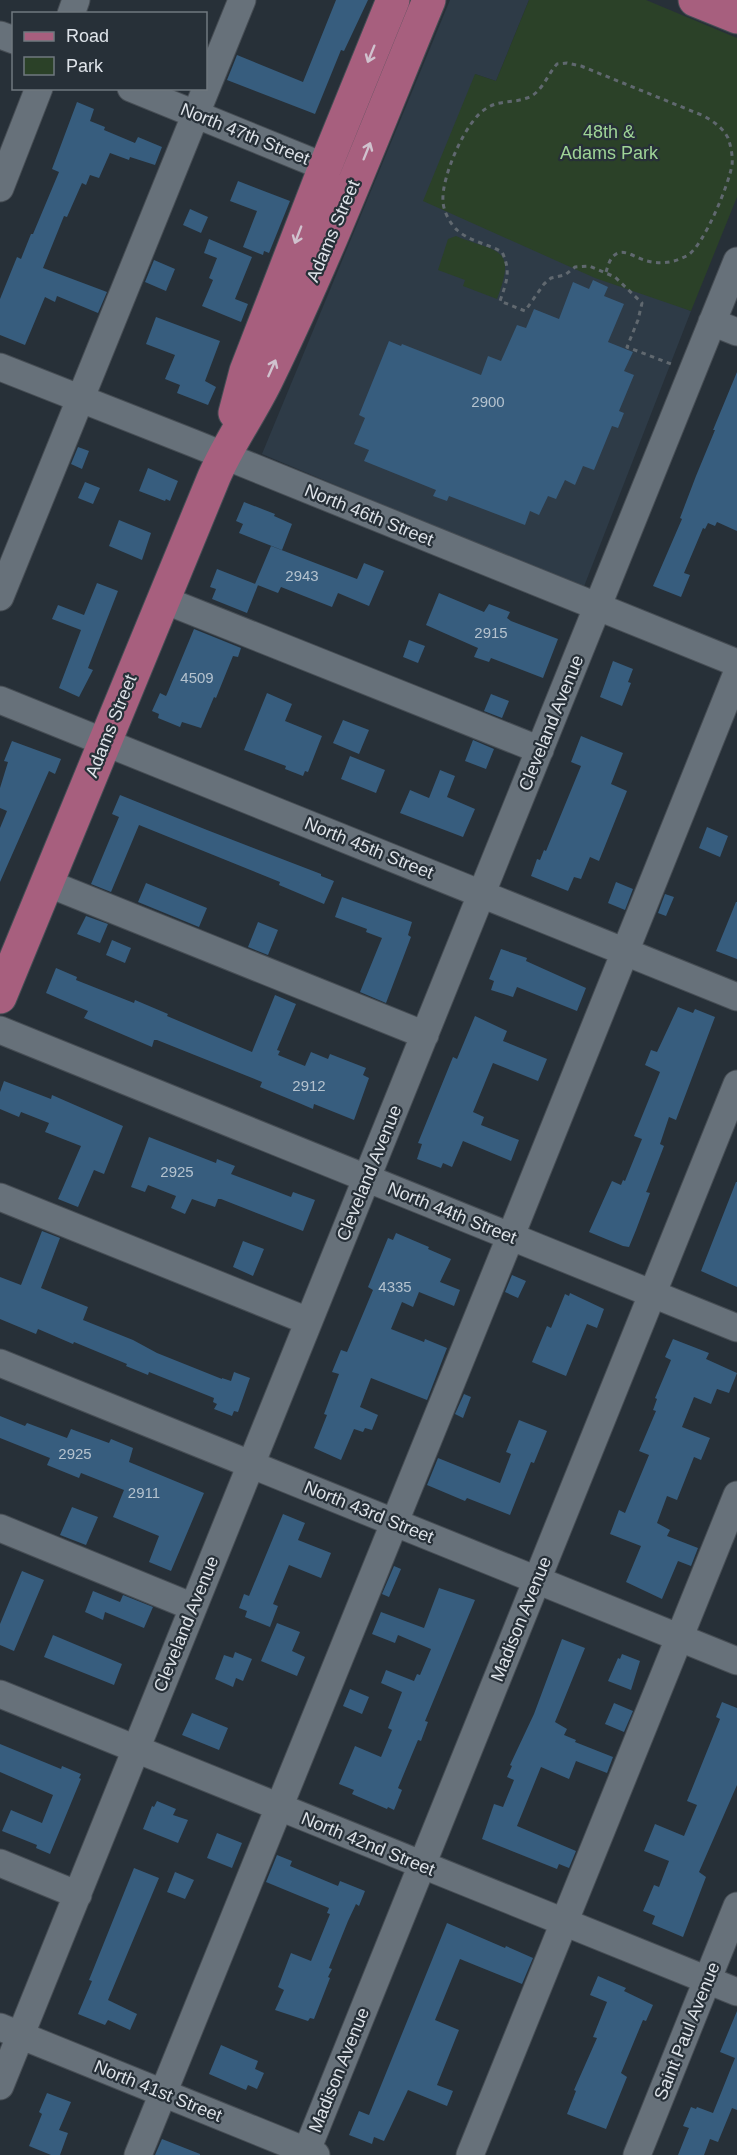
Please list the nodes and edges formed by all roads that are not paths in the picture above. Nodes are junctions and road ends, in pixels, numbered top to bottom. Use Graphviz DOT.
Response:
graph roads {
  1 [pos="242,0"];
  2 [pos="393,0"];
  3 [pos="429,0"];
  4 [pos="695,0"];
  5 [pos="737,17"];
  6 [pos="207,86"];
  7 [pos="38,90"];
  8 [pos="136,90"];
  9 [pos="205,90"];
  10 [pos="195,115"];
  11 [pos="325,167"];
  12 [pos="0,188"];
  13 [pos="737,261"];
  14 [pos="725,327"];
  15 [pos="0,368"];
  16 [pos="79,399"];
  17 [pos="224,455"];
  18 [pos="0,597"];
  19 [pos="164,600"];
  20 [pos="597,607"];
  21 [pos="737,663"];
  22 [pos="737,673"];
  23 [pos="0,700"];
  24 [pos="105,741"];
  25 [pos="540,750"];
  26 [pos="47,883"];
  27 [pos="481,893"];
  28 [pos="625,951"];
  29 [pos="0,997"];
  30 [pos="737,997"];
  31 [pos="0,1030"];
  32 [pos="424,1035"];
  33 [pos="737,1084"];
  34 [pos="367,1178"];
  35 [pos="0,1197"];
  36 [pos="511,1237"];
  37 [pos="652,1294"];
  38 [pos="308,1321"];
  39 [pos="737,1328"];
  40 [pos="0,1363"];
  41 [pos="250,1464"];
  42 [pos="737,1495"];
  43 [pos="394,1522"];
  44 [pos="0,1528"];
  45 [pos="537,1580"];
  46 [pos="193,1607"];
  47 [pos="680,1638"];
  48 [pos="737,1661"];
  49 [pos="0,1694"];
  50 [pos="136,1749"];
  51 [pos="279,1808"];
  52 [pos="0,1863"];
  53 [pos="422,1865"];
  54 [pos="78,1895"];
  55 [pos="737,1906"];
  56 [pos="564,1923"];
  57 [pos="707,1980"];
  58 [pos="737,1992"];
  59 [pos="10,2031"];
  60 [pos="0,2086"];
  61 [pos="163,2093"];
  62 [pos="309,2154"];
  63 [pos="138,2155"];
  64 [pos="470,2155"];
  65 [pos="637,2155"];
  1 -- 6 [label="street"];
  2 -- 11 [label="main road, Adams Street, one-way"];
  17 -- 3 [label="main road, Adams Street, one-way"];
  4 -- 5 [label="main road"];
  7 -- 12 [label="street"];
  8 -- 10 [label="street, North 47th Street"];
  9 -- 10 [label="street"];
  10 -- 11 [label="street, North 47th Street"];
  10 -- 16 [label="street"];
  11 -- 17 [label="main road, Adams Street, one-way"];
  13 -- 14 [label="street, Cleveland Avenue"];
  14 -- 20 [label="street, Cleveland Avenue"];
  15 -- 16 [label="street, North 46th Street"];
  16 -- 17 [label="street, North 46th Street"];
  16 -- 18 [label="street"];
  17 -- 19 [label="main road, Adams Street"];
  17 -- 20 [label="street, North 46th Street"];
  19 -- 24 [label="main road, Adams Street"];
  19 -- 25 [label="street"];
  20 -- 21 [label="street, North 46th Street"];
  20 -- 25 [label="street, Cleveland Avenue"];
  22 -- 28 [label="street"];
  23 -- 24 [label="street, North 45th Street"];
  24 -- 26 [label="main road, Adams Street"];
  24 -- 27 [label="street, North 45th Street"];
  25 -- 27 [label="street, Cleveland Avenue"];
  26 -- 29 [label="main road, Adams Street"];
  26 -- 32 [label="street"];
  27 -- 28 [label="street, North 45th Street"];
  27 -- 32 [label="street, Cleveland Avenue"];
  28 -- 30 [label="street, North 45th Street"];
  28 -- 36 [label="street"];
  31 -- 34 [label="street, North 44th Street"];
  32 -- 34 [label="street, Cleveland Avenue"];
  33 -- 37 [label="street, Madison Avenue"];
  34 -- 36 [label="street, North 44th Street"];
  34 -- 38 [label="street, Cleveland Avenue"];
  35 -- 38 [label="street"];
  36 -- 37 [label="street, North 44th Street"];
  36 -- 43 [label="street"];
  37 -- 39 [label="street, North 44th Street"];
  37 -- 45 [label="street, Madison Avenue"];
  38 -- 41 [label="street, Cleveland Avenue"];
  40 -- 41 [label="street, North 43rd Street"];
  41 -- 43 [label="street, North 43rd Street"];
  41 -- 46 [label="street, Cleveland Avenue"];
  42 -- 47 [label="street"];
  43 -- 45 [label="street, North 43rd Street"];
  43 -- 51 [label="street"];
  44 -- 46 [label="street"];
  45 -- 47 [label="street, North 43rd Street"];
  45 -- 53 [label="street, Madison Avenue"];
  46 -- 50 [label="street, Cleveland Avenue"];
  47 -- 48 [label="street, North 43rd Street"];
  47 -- 56 [label="street"];
  49 -- 50 [label="street, North 42nd Street"];
  50 -- 51 [label="street, North 42nd Street"];
  50 -- 54 [label="street, Cleveland Avenue"];
  51 -- 53 [label="street, North 42nd Street"];
  51 -- 61 [label="street"];
  52 -- 54 [label="street"];
  53 -- 56 [label="street, North 42nd Street"];
  53 -- 62 [label="street, Madison Avenue"];
  54 -- 59 [label="street, Cleveland Avenue"];
  55 -- 57 [label="street, Saint Paul Avenue"];
  56 -- 57 [label="street, North 42nd Street"];
  56 -- 64 [label="street"];
  57 -- 58 [label="street, North 42nd Street"];
  57 -- 65 [label="street, Saint Paul Avenue"];
  59 -- 60 [label="street, Cleveland Avenue"];
  59 -- 61 [label="street, North 41st Street"];
  61 -- 62 [label="street, North 41st Street"];
  61 -- 63 [label="street"];
}
